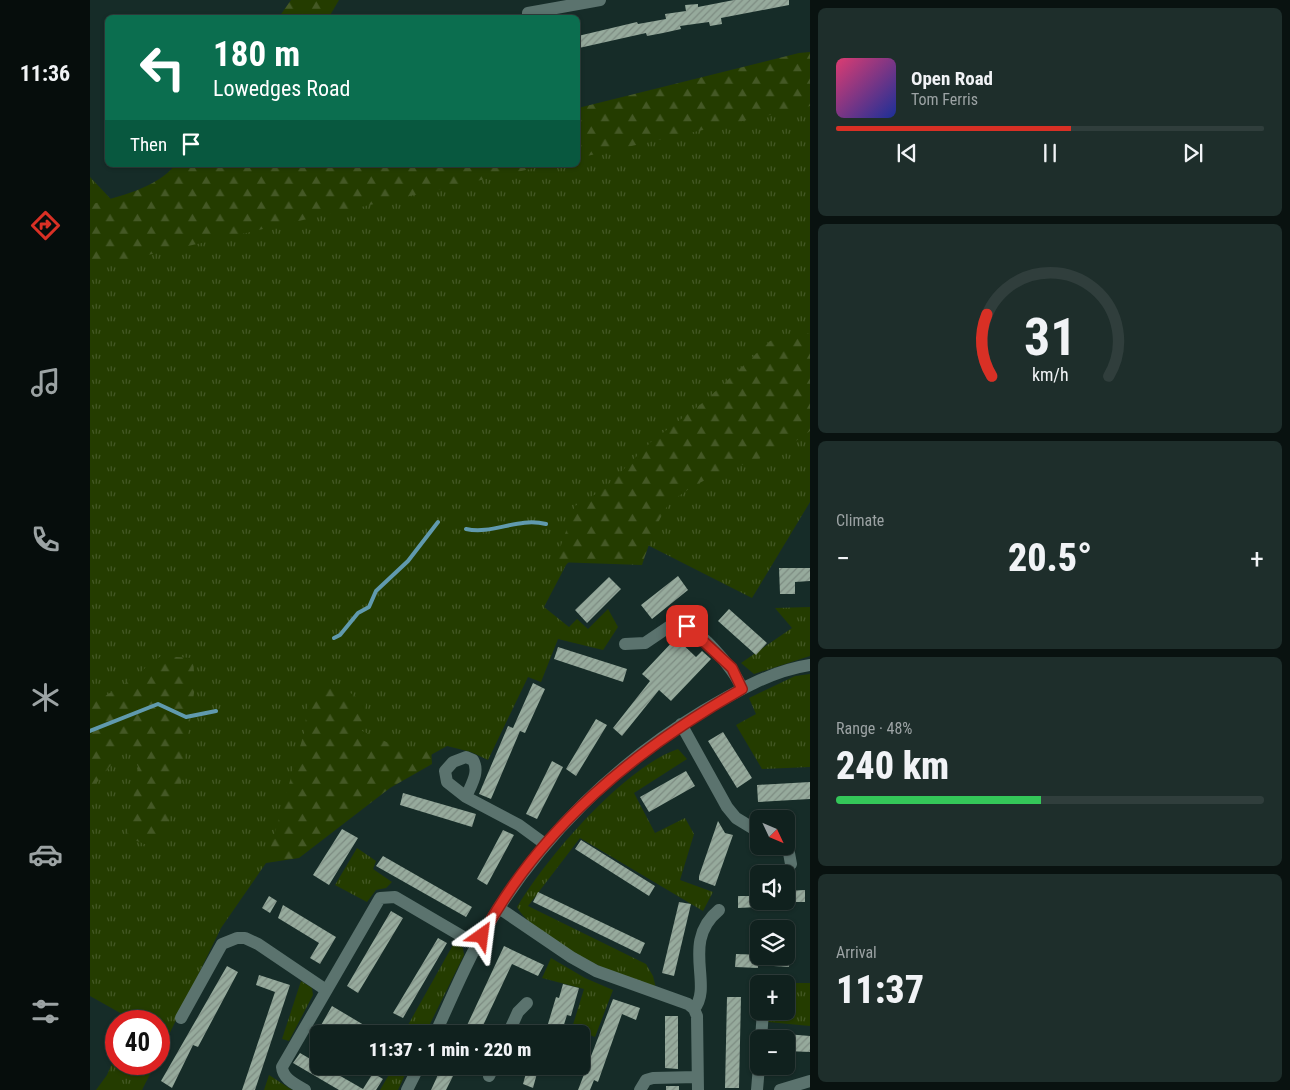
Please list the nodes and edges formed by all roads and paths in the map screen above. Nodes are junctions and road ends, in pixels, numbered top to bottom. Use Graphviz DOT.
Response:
graph roads {
  1 [pos="600,0"];
  2 [pos="557,4"];
  3 [pos="528,13"];
  4 [pos="625,644"];
  5 [pos="810,664"];
  6 [pos="742,689"];
  7 [pos="681,724"];
  8 [pos="466,797"];
  9 [pos="750,827"];
  10 [pos="545,844"];
  11 [pos="790,855"];
  12 [pos="792,864"];
  13 [pos="499,908"];
  14 [pos="719,910"];
  15 [pos="477,945"];
  16 [pos="326,990"];
  17 [pos="527,1003"];
  18 [pos="694,1009"];
  19 [pos="181,1018"];
  20 [pos="439,1025"];
  21 [pos="512,1025"];
  22 [pos="414,1075"];
  23 [pos="758,1075"];
  24 [pos="810,1081"];
  25 [pos="698,1084"];
  26 [pos="305,1090"];
  27 [pos="407,1090"];
  28 [pos="640,1090"];
  29 [pos="757,1090"];
  30 [pos="780,1090"];
  1 -- 2 [label="street"];
  2 -- 3 [label="street"];
  4 -- 6 [label="street"];
  5 -- 6 [label="street"];
  6 -- 7 [label="street"];
  7 -- 9 [label="street"];
  7 -- 10 [label="street"];
  8 -- 10 [label="street"];
  10 -- 13 [label="street"];
  11 -- 12 [label="street"];
  13 -- 15 [label="street"];
  13 -- 18 [label="street"];
  14 -- 18 [label="street"];
  15 -- 16 [label="street"];
  15 -- 20 [label="street"];
  16 -- 19 [label="street"];
  16 -- 26 [label="street"];
  17 -- 21 [label="street"];
  18 -- 25 [label="street"];
  22 -- 27 [label="street"];
  23 -- 29 [label="street"];
  24 -- 30 [label="street"];
  25 -- 28 [label="street"];
}
